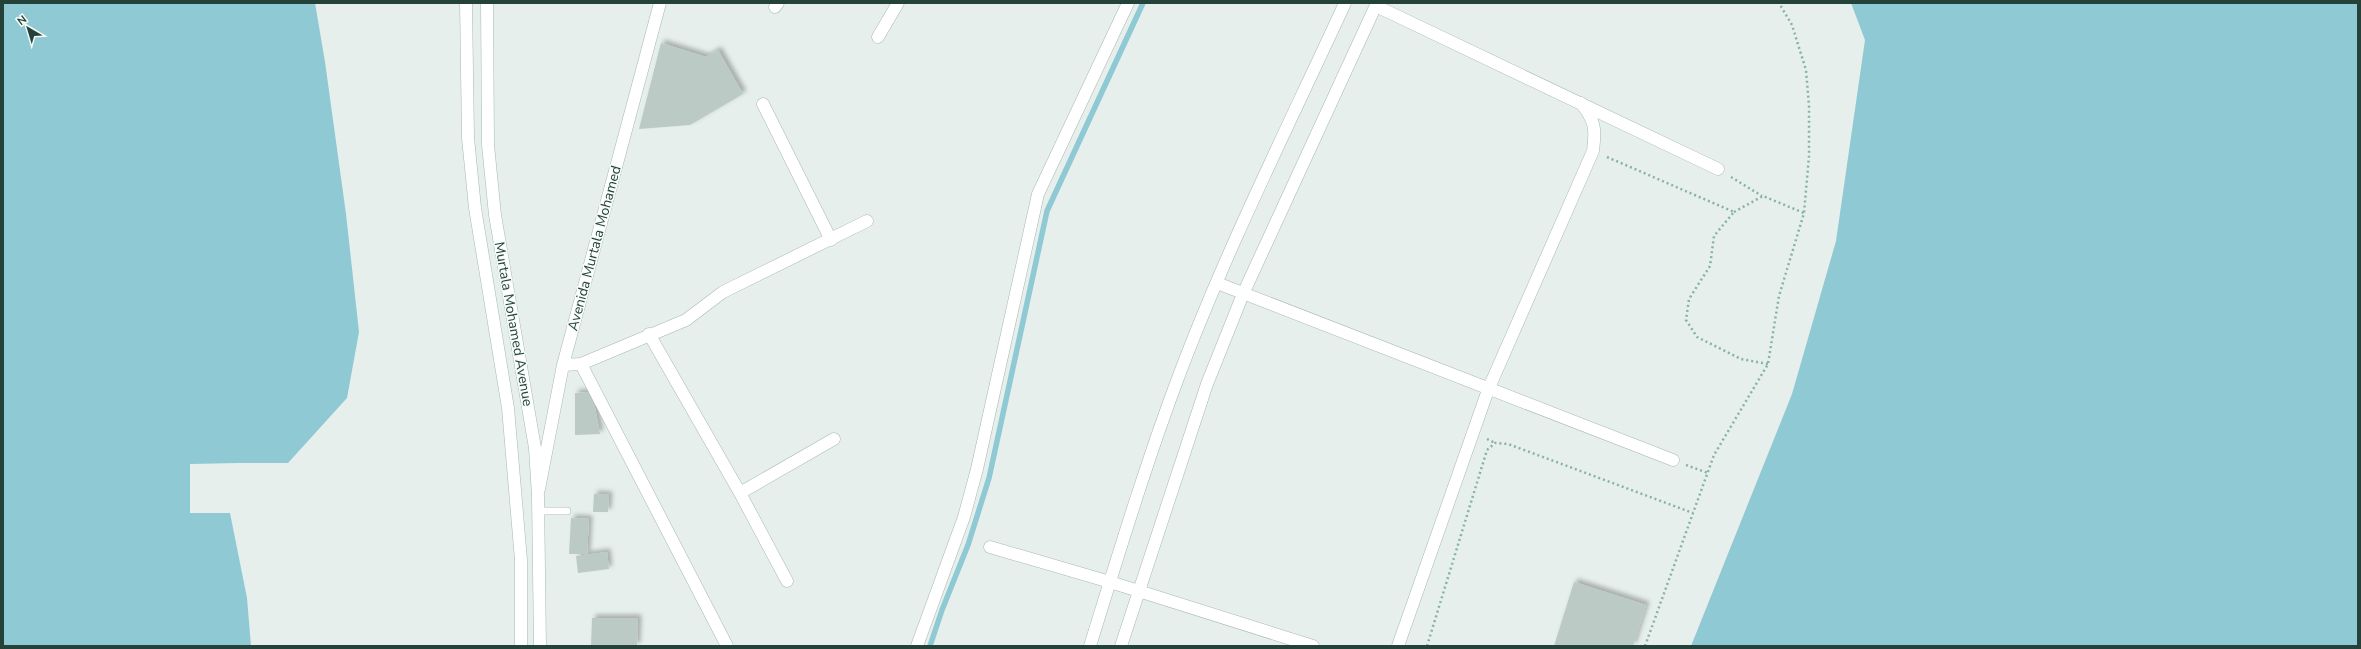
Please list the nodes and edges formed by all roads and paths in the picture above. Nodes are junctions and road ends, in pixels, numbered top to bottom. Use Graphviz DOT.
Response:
graph roads {
  1 [pos="466,3"];
  2 [pos="487,3"];
  3 [pos="660,3"];
  4 [pos="898,3"];
  5 [pos="1128,3"];
  6 [pos="1345,3"];
  7 [pos="1779,3"];
  8 [pos="1377,4"];
  9 [pos="878,37"];
  10 [pos="1581,103"];
  11 [pos="763,104"];
  12 [pos="1592,152"];
  13 [pos="1718,169"];
  14 [pos="1763,196"];
  15 [pos="1734,212"];
  16 [pos="1804,213"];
  17 [pos="867,221"];
  18 [pos="831,240"];
  19 [pos="1217,283"];
  20 [pos="1244,294"];
  21 [pos="649,334"];
  22 [pos="581,364"];
  23 [pos="1768,364"];
  24 [pos="563,365"];
  25 [pos="1488,390"];
  26 [pos="834,439"];
  27 [pos="1673,460"];
  28 [pos="1708,473"];
  29 [pos="740,493"];
  30 [pos="538,496"];
  31 [pos="538,511"];
  32 [pos="567,511"];
  33 [pos="1693,513"];
  34 [pos="990,546"];
  35 [pos="787,581"];
  36 [pos="1110,582"];
  37 [pos="1138,591"];
  38 [pos="521,646"];
  39 [pos="540,646"];
  40 [pos="727,646"];
  41 [pos="917,646"];
  42 [pos="1090,646"];
  43 [pos="1120,646"];
  44 [pos="1313,646"];
  45 [pos="1398,646"];
  46 [pos="1426,646"];
  47 [pos="1645,646"];
  1 -- 38 [label="street, Murtala Mohamed Avenue"];
  2 -- 30 [label="street, Murtala Mohamed Avenue"];
  3 -- 24 [label="street, Avenida Murtala Mohamed"];
  4 -- 9 [label="street"];
  5 -- 41 [label="street"];
  6 -- 19 [label="street"];
  7 -- 16 [label="path"];
  8 -- 10 [label="street"];
  8 -- 20 [label="street"];
  10 -- 12 [label="street"];
  10 -- 13 [label="street"];
  11 -- 18 [label="street"];
  12 -- 15 [label="path"];
  12 -- 25 [label="street"];
  13 -- 14 [label="path"];
  14 -- 15 [label="path"];
  14 -- 16 [label="path"];
  15 -- 23 [label="path"];
  16 -- 23 [label="path"];
  17 -- 18 [label="street"];
  18 -- 21 [label="street"];
  19 -- 20 [label="street"];
  19 -- 36 [label="street"];
  20 -- 25 [label="street"];
  20 -- 37 [label="street"];
  21 -- 22 [label="street"];
  21 -- 29 [label="street"];
  22 -- 24 [label="street"];
  22 -- 40 [label="street"];
  23 -- 28 [label="path"];
  24 -- 30 [label="street, Avenida Murtala Mohamed"];
  25 -- 27 [label="street"];
  25 -- 45 [label="street"];
  26 -- 29 [label="street"];
  27 -- 28 [label="path"];
  28 -- 33 [label="path"];
  29 -- 35 [label="street"];
  30 -- 31 [label="street, Murtala Mohamed Avenue"];
  31 -- 32 [label="lane"];
  31 -- 39 [label="street, Murtala Mohamed Avenue"];
  33 -- 46 [label="path"];
  33 -- 47 [label="path"];
  34 -- 36 [label="street"];
  36 -- 37 [label="street"];
  36 -- 42 [label="street"];
  37 -- 43 [label="street"];
  37 -- 44 [label="street"];
}
